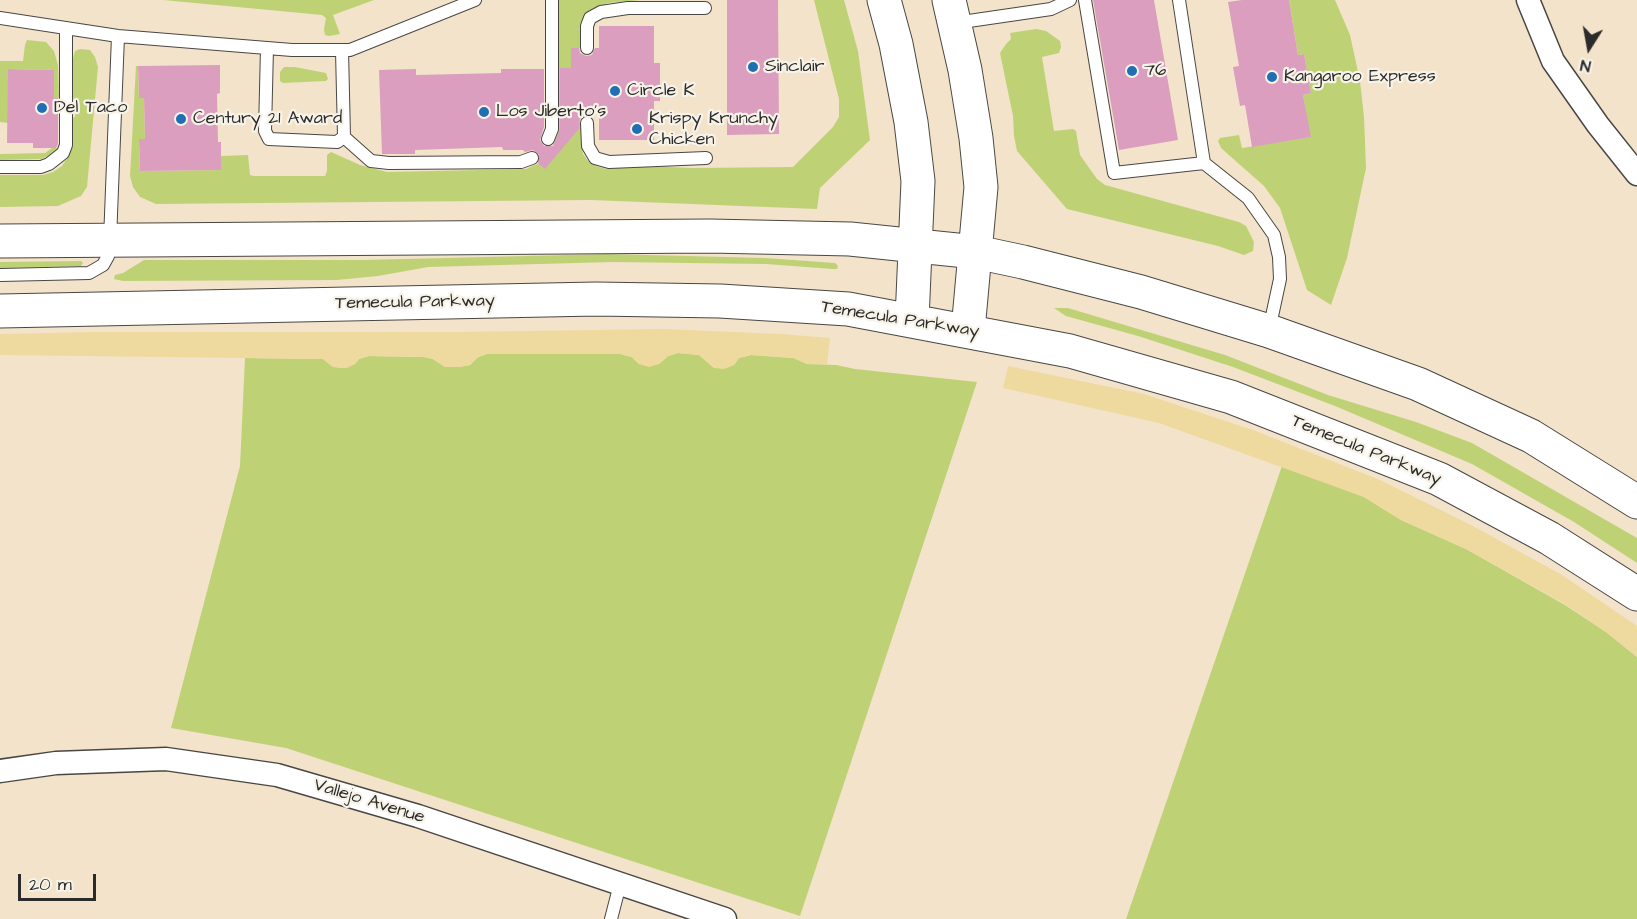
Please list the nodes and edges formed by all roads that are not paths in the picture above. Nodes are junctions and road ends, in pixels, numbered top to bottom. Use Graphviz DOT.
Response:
graph roads {
  1 [pos="475,0"];
  2 [pos="552,0"];
  3 [pos="884,0"];
  4 [pos="1070,0"];
  5 [pos="1084,0"];
  6 [pos="1179,0"];
  7 [pos="1528,0"];
  8 [pos="705,9"];
  9 [pos="951,11"];
  10 [pos="0,18"];
  11 [pos="66,28"];
  12 [pos="118,36"];
  13 [pos="267,48"];
  14 [pos="587,48"];
  15 [pos="342,50"];
  16 [pos="587,123"];
  17 [pos="344,137"];
  18 [pos="548,139"];
  19 [pos="532,158"];
  20 [pos="706,158"];
  21 [pos="1204,163"];
  22 [pos="0,167"];
  23 [pos="1637,174"];
  24 [pos="111,240"];
  25 [pos="0,241"];
  26 [pos="915,245"];
  27 [pos="976,252"];
  28 [pos="0,275"];
  29 [pos="0,311"];
  30 [pos="912,320"];
  31 [pos="968,330"];
  32 [pos="1269,331"];
  33 [pos="1637,502"];
  34 [pos="1637,594"];
  35 [pos="0,771"];
  36 [pos="620,884"];
  37 [pos="610,919"];
  38 [pos="725,919"];
  1 -- 15 [label="lane"];
  2 -- 18 [label="lane"];
  3 -- 26 [label="main road"];
  4 -- 9 [label="lane"];
  5 -- 21 [label="lane"];
  6 -- 21 [label="lane"];
  7 -- 23 [label="street"];
  8 -- 14 [label="lane"];
  9 -- 27 [label="main road"];
  10 -- 11 [label="lane"];
  11 -- 12 [label="lane"];
  11 -- 22 [label="lane"];
  12 -- 13 [label="lane"];
  12 -- 24 [label="lane"];
  13 -- 15 [label="lane"];
  13 -- 17 [label="lane"];
  15 -- 17 [label="lane"];
  16 -- 20 [label="lane"];
  17 -- 19 [label="lane"];
  21 -- 32 [label="lane"];
  24 -- 25 [label="main road"];
  24 -- 26 [label="main road"];
  24 -- 28 [label="lane"];
  26 -- 27 [label="main road"];
  26 -- 30 [label="main road"];
  27 -- 31 [label="main road"];
  27 -- 32 [label="main road"];
  29 -- 30 [label="main road, Temecula Parkway"];
  30 -- 31 [label="main road, Temecula Parkway"];
  31 -- 34 [label="main road, Temecula Parkway"];
  32 -- 33 [label="main road"];
  35 -- 36 [label="street, Vallejo Avenue"];
  36 -- 37 [label="lane"];
  36 -- 38 [label="street, Vallejo Avenue"];
}
